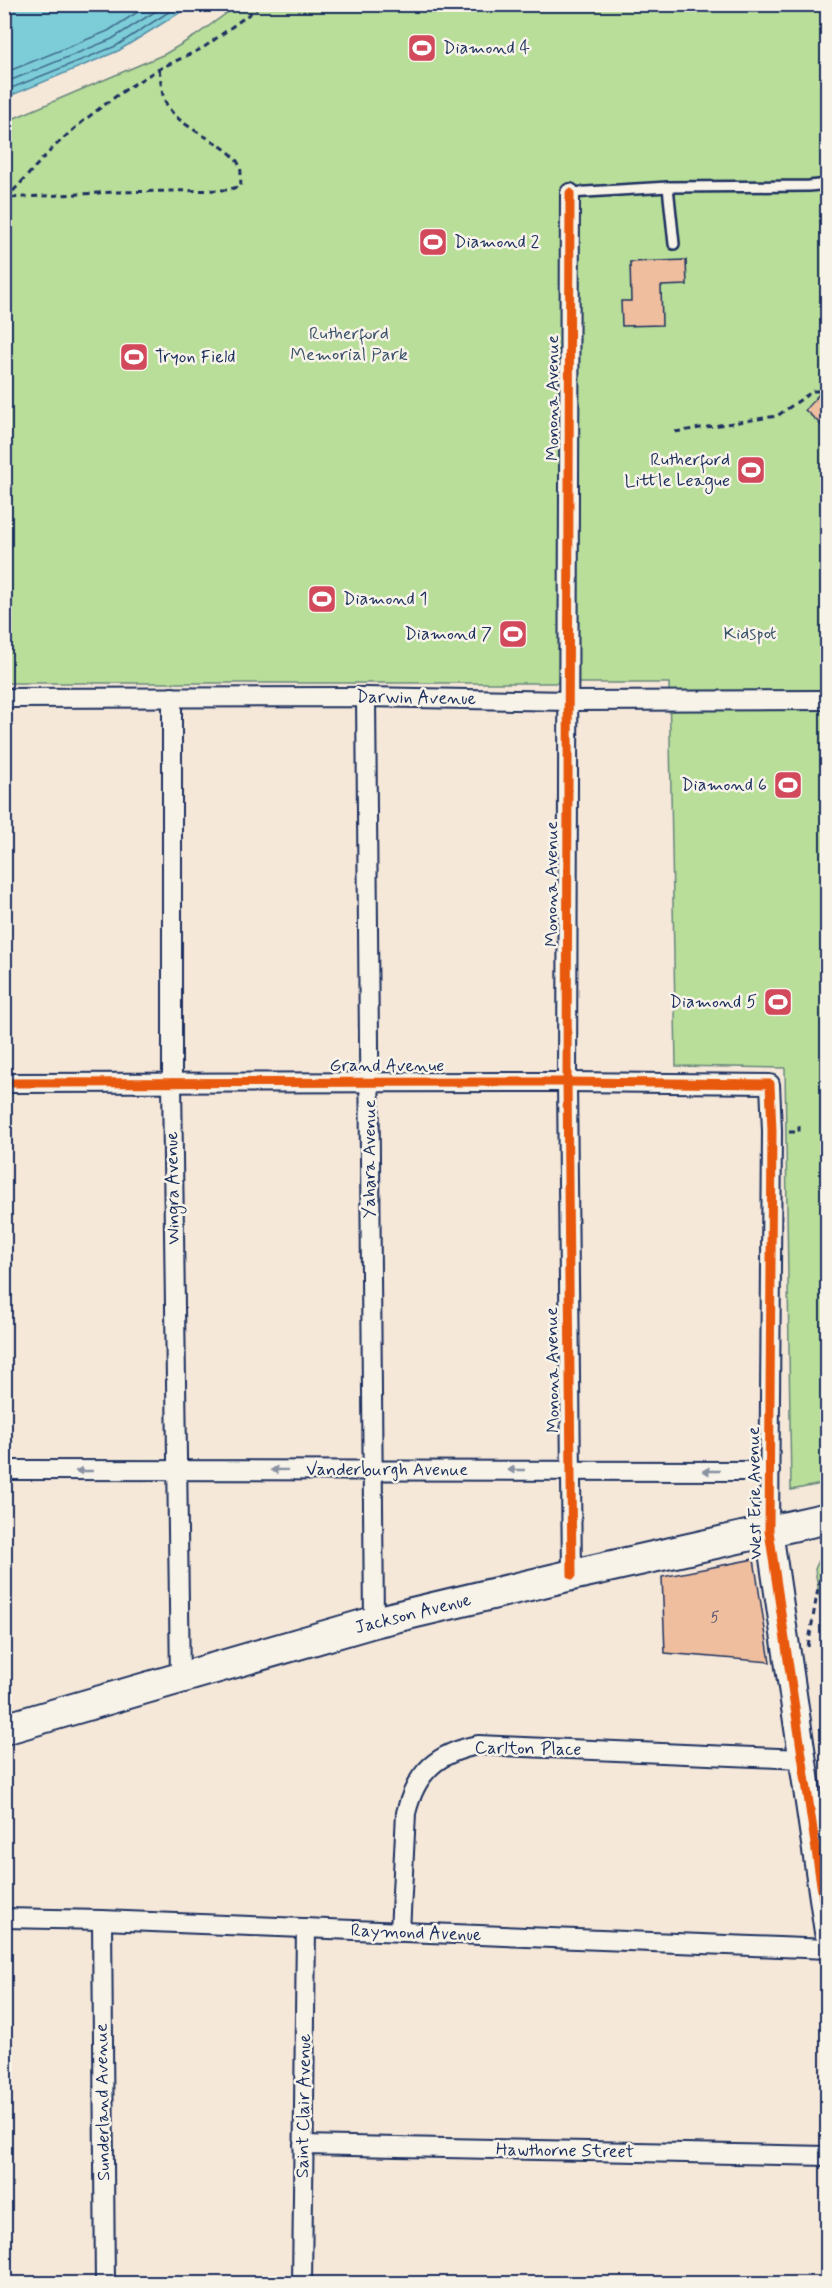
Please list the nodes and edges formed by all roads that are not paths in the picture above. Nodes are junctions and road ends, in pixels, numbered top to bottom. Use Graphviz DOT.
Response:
graph roads {
  1 [pos="828,184"];
  2 [pos="668,187"];
  3 [pos="570,193"];
  4 [pos="674,244"];
  5 [pos="172,697"];
  6 [pos="366,697"];
  7 [pos="4,698"];
  8 [pos="828,700"];
  9 [pos="570,701"];
  10 [pos="370,1082"];
  11 [pos="567,1082"];
  12 [pos="4,1083"];
  13 [pos="172,1083"];
  14 [pos="770,1084"];
  15 [pos="373,1469"];
  16 [pos="4,1470"];
  17 [pos="571,1470"];
  18 [pos="770,1471"];
  19 [pos="177,1472"];
  20 [pos="828,1518"];
  21 [pos="769,1531"];
  22 [pos="572,1575"];
  23 [pos="374,1622"];
  24 [pos="180,1680"];
  25 [pos="4,1729"];
  26 [pos="802,1759"];
  27 [pos="4,1918"];
  28 [pos="102,1920"];
  29 [pos="306,1928"];
  30 [pos="400,1932"];
  31 [pos="828,1932"];
  32 [pos="828,1949"];
  33 [pos="303,2145"];
  34 [pos="828,2156"];
  35 [pos="105,2283"];
  36 [pos="302,2283"];
  1 -- 2 [label="lane"];
  2 -- 3 [label="lane"];
  2 -- 4 [label="lane"];
  3 -- 9 [label="street, Monona Avenue"];
  5 -- 6 [label="street, Darwin Avenue"];
  5 -- 7 [label="street, Darwin Avenue"];
  5 -- 13 [label="street, Wingra Avenue"];
  6 -- 9 [label="street, Darwin Avenue"];
  6 -- 10 [label="street, Yahara Avenue"];
  8 -- 9 [label="street, Darwin Avenue"];
  9 -- 11 [label="street, Monona Avenue"];
  10 -- 11 [label="street, Grand Avenue"];
  10 -- 13 [label="street, Grand Avenue"];
  10 -- 15 [label="street, Yahara Avenue"];
  11 -- 14 [label="street, Grand Avenue"];
  11 -- 17 [label="street, Monona Avenue"];
  12 -- 13 [label="street, Grand Avenue"];
  13 -- 19 [label="street, Wingra Avenue"];
  14 -- 18 [label="street, West Erie Avenue"];
  17 -- 15 [label="street, Vanderburgh Avenue, one-way"];
  15 -- 19 [label="street, Vanderburgh Avenue, one-way"];
  15 -- 23 [label="street, Yahara Avenue"];
  19 -- 16 [label="street, Vanderburgh Avenue, one-way"];
  18 -- 17 [label="street, Vanderburgh Avenue, one-way"];
  17 -- 22 [label="street, Monona Avenue"];
  18 -- 21 [label="street, West Erie Avenue"];
  19 -- 24 [label="street, Wingra Avenue"];
  20 -- 21 [label="main road, Jackson Avenue"];
  21 -- 22 [label="main road, Jackson Avenue"];
  21 -- 26 [label="street, West Erie Avenue"];
  22 -- 23 [label="main road, Jackson Avenue"];
  23 -- 24 [label="main road, Jackson Avenue"];
  24 -- 25 [label="main road, Jackson Avenue"];
  26 -- 30 [label="street, Carlton Place"];
  26 -- 31 [label="street, West Erie Avenue"];
  27 -- 28 [label="street, Raymond Avenue"];
  28 -- 29 [label="street, Raymond Avenue"];
  28 -- 35 [label="street, Sunderland Avenue"];
  29 -- 30 [label="street, Raymond Avenue"];
  29 -- 33 [label="street, Saint Clair Avenue"];
  30 -- 32 [label="street, Raymond Avenue"];
  33 -- 34 [label="street, Hawthorne Street"];
  33 -- 36 [label="street, Saint Clair Avenue"];
}
